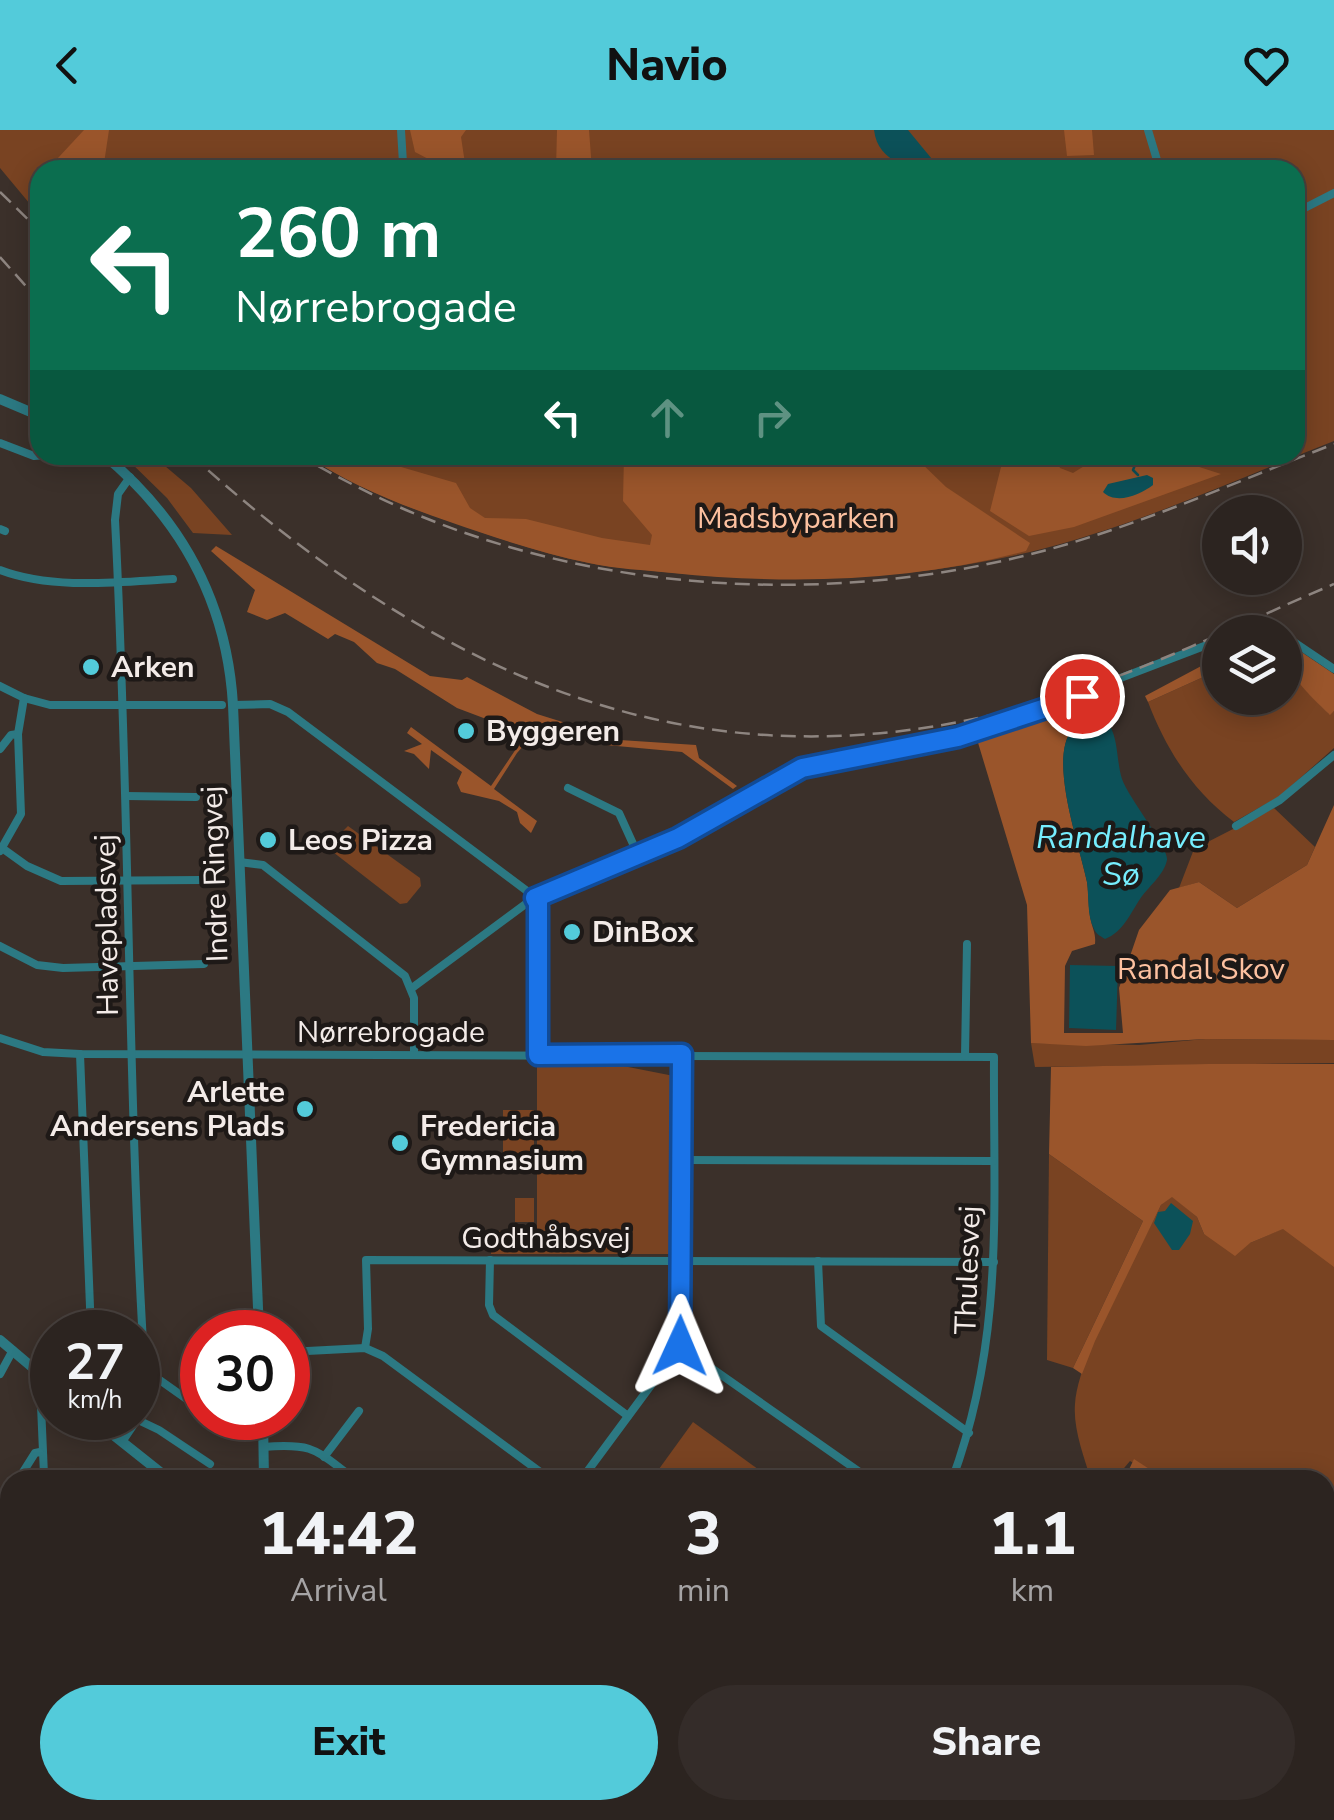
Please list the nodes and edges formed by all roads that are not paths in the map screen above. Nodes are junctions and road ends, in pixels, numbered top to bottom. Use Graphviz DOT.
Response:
graph roads {
  1 [pos="401,130"];
  2 [pos="1148,130"];
  3 [pos="403,160"];
  4 [pos="1157,160"];
  5 [pos="1334,192"];
  6 [pos="1305,208"];
  7 [pos="0,398"];
  8 [pos="30,412"];
  9 [pos="0,443"];
  10 [pos="30,454"];
  11 [pos="115,465"];
  12 [pos="130,478"];
  13 [pos="0,570"];
  14 [pos="173,579"];
  15 [pos="118,580"];
  16 [pos="1202,647"];
  17 [pos="1302,647"];
  18 [pos="1334,669"];
  19 [pos="0,686"];
  20 [pos="24,698"];
  21 [pos="228,705"];
  22 [pos="124,706"];
  23 [pos="18,734"];
  24 [pos="0,749"];
  25 [pos="1334,756"];
  26 [pos="568,788"];
  27 [pos="126,796"];
  28 [pos="196,797"];
  29 [pos="1236,826"];
  30 [pos="1,849"];
  31 [pos="639,856"];
  32 [pos="240,862"];
  33 [pos="202,880"];
  34 [pos="127,882"];
  35 [pos="535,898"];
  36 [pos="968,944"];
  37 [pos="0,946"];
  38 [pos="204,964"];
  39 [pos="130,966"];
  40 [pos="412,988"];
  41 [pos="2,1040"];
  42 [pos="0,1052"];
  43 [pos="248,1053"];
  44 [pos="80,1054"];
  45 [pos="132,1054"];
  46 [pos="414,1054"];
  47 [pos="682,1054"];
  48 [pos="538,1055"];
  49 [pos="965,1056"];
  50 [pos="994,1057"];
  51 [pos="682,1160"];
  52 [pos="993,1160"];
  53 [pos="490,1260"];
  54 [pos="681,1261"];
  55 [pos="818,1261"];
  56 [pos="994,1262"];
  57 [pos="90,1310"];
  58 [pos="143,1310"];
  59 [pos="258,1310"];
  60 [pos="0,1340"];
  61 [pos="680,1346"];
  62 [pos="365,1348"];
  63 [pos="13,1350"];
  64 [pos="310,1351"];
  65 [pos="30,1365"];
  66 [pos="0,1374"];
  67 [pos="359,1411"];
  68 [pos="628,1416"];
  69 [pos="160,1431"];
  70 [pos="969,1433"];
  71 [pos="40,1440"];
  72 [pos="120,1440"];
  73 [pos="264,1440"];
  74 [pos="122,1442"];
  75 [pos="264,1447"];
  76 [pos="40,1452"];
  77 [pos="324,1457"];
  78 [pos="210,1464"];
  79 [pos="24,1470"];
  80 [pos="43,1470"];
  81 [pos="157,1470"];
  82 [pos="264,1470"];
  83 [pos="342,1470"];
  84 [pos="537,1470"];
  85 [pos="588,1470"];
  86 [pos="857,1470"];
  87 [pos="956,1470"];
  1 -- 3 [label="street"];
  2 -- 4 [label="street"];
  5 -- 6 [label="street"];
  7 -- 8 [label="street"];
  9 -- 10 [label="street"];
  11 -- 12 [label="street, Indre Ringvej"];
  12 -- 15 [label="street, Havepladsvej"];
  12 -- 21 [label="street, Indre Ringvej"];
  13 -- 15 [label="street"];
  14 -- 15 [label="street"];
  15 -- 22 [label="street, Havepladsvej"];
  16 -- 31 [label="street"];
  17 -- 18 [label="street"];
  19 -- 20 [label="street"];
  20 -- 22 [label="street"];
  20 -- 23 [label="street"];
  21 -- 22 [label="street"];
  21 -- 32 [label="street, Indre Ringvej"];
  21 -- 35 [label="street"];
  22 -- 27 [label="street, Havepladsvej"];
  23 -- 24 [label="street"];
  23 -- 30 [label="street"];
  25 -- 29 [label="street"];
  26 -- 31 [label="street"];
  27 -- 28 [label="street"];
  27 -- 34 [label="street, Havepladsvej"];
  30 -- 34 [label="street"];
  31 -- 35 [label="street"];
  32 -- 40 [label="street"];
  32 -- 43 [label="street, Indre Ringvej"];
  33 -- 34 [label="street"];
  34 -- 39 [label="street, Havepladsvej"];
  35 -- 40 [label="street"];
  35 -- 48 [label="street"];
  36 -- 49 [label="street"];
  37 -- 39 [label="street"];
  38 -- 39 [label="street"];
  39 -- 45 [label="street, Havepladsvej"];
  40 -- 46 [label="street"];
  41 -- 42 [label="street"];
  41 -- 44 [label="street, Nørrebrogade"];
  43 -- 45 [label="street, Nørrebrogade"];
  43 -- 46 [label="street, Nørrebrogade"];
  43 -- 59 [label="street, Indre Ringvej"];
  44 -- 45 [label="street, Nørrebrogade"];
  44 -- 57 [label="street"];
  45 -- 58 [label="street, Havepladsvej"];
  46 -- 48 [label="street, Nørrebrogade"];
  47 -- 48 [label="street, Nørrebrogade"];
  47 -- 49 [label="street, Nørrebrogade"];
  47 -- 51 [label="street"];
  49 -- 50 [label="street, Nørrebrogade"];
  50 -- 52 [label="street, Thulesvej"];
  51 -- 52 [label="street"];
  51 -- 54 [label="street"];
  52 -- 56 [label="street, Thulesvej"];
  53 -- 54 [label="street, Godthåbsvej"];
  53 -- 62 [label="street, Godthåbsvej"];
  53 -- 68 [label="street"];
  54 -- 55 [label="street, Godthåbsvej"];
  54 -- 61 [label="street"];
  55 -- 56 [label="street, Godthåbsvej"];
  55 -- 70 [label="street"];
  56 -- 70 [label="street, Thulesvej"];
  60 -- 63 [label="street"];
  61 -- 68 [label="street"];
  61 -- 86 [label="street"];
  62 -- 64 [label="street"];
  62 -- 84 [label="street"];
  63 -- 65 [label="street"];
  63 -- 66 [label="street"];
  67 -- 77 [label="street"];
  68 -- 85 [label="street"];
  69 -- 78 [label="street"];
  70 -- 87 [label="street, Thulesvej"];
  71 -- 76 [label="street"];
  72 -- 74 [label="street"];
  73 -- 75 [label="street"];
  74 -- 81 [label="street"];
  75 -- 77 [label="street"];
  75 -- 82 [label="street"];
  76 -- 79 [label="street"];
  76 -- 80 [label="street"];
  77 -- 83 [label="street"];
}
